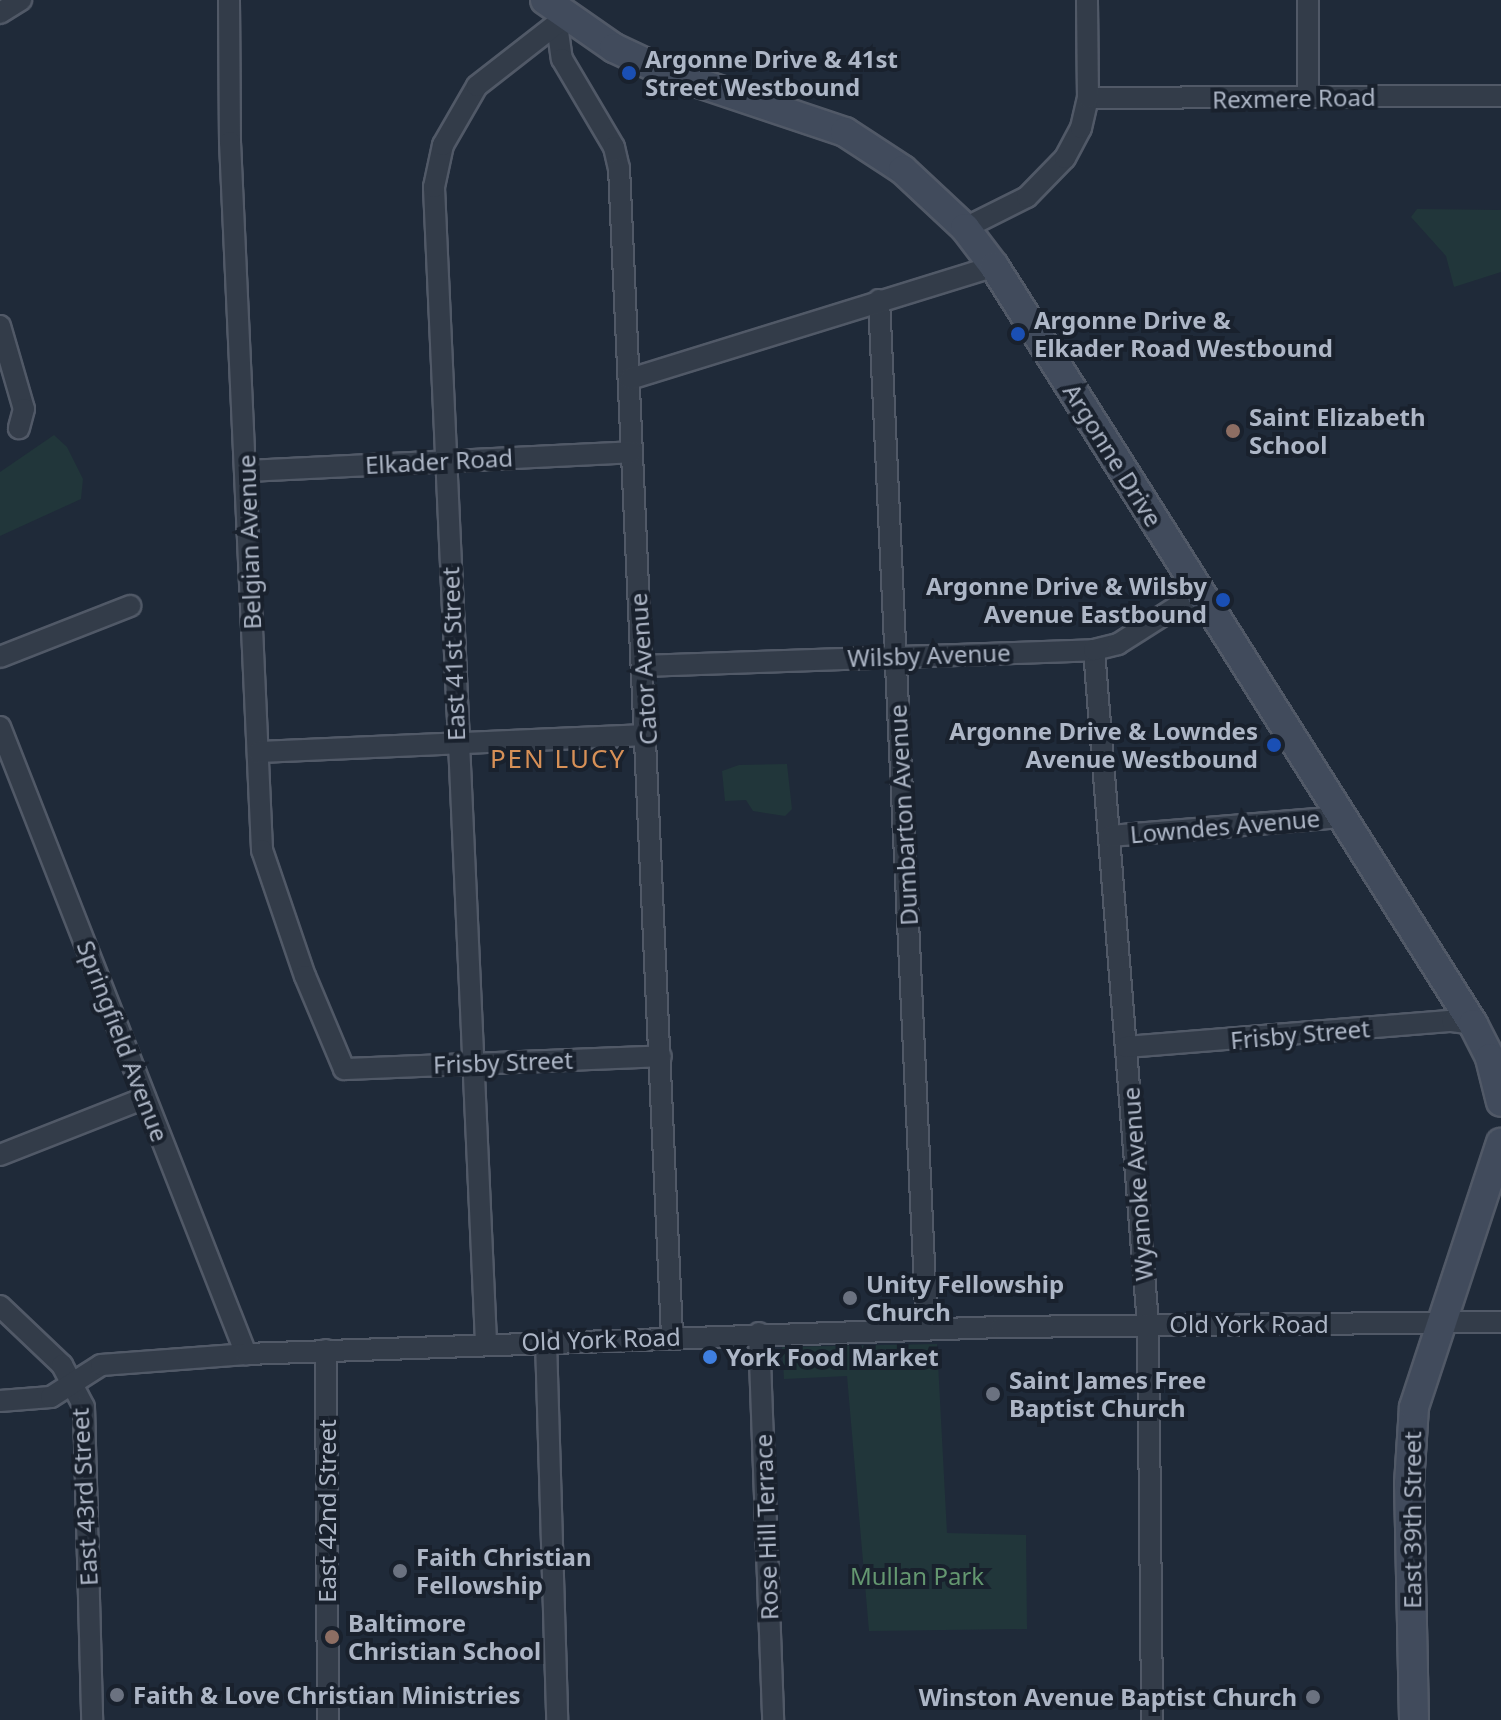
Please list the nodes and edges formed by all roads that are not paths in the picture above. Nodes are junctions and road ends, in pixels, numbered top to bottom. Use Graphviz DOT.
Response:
graph roads {
  1 [pos="21,0"];
  2 [pos="229,0"];
  3 [pos="1087,0"];
  4 [pos="1308,0"];
  5 [pos="555,9"];
  6 [pos="0,13"];
  7 [pos="1308,95"];
  8 [pos="1501,96"];
  9 [pos="1088,98"];
  10 [pos="965,228"];
  11 [pos="994,266"];
  12 [pos="879,300"];
  13 [pos="0,326"];
  14 [pos="630,379"];
  15 [pos="19,428"];
  16 [pos="632,452"];
  17 [pos="445,460"];
  18 [pos="247,471"];
  19 [pos="1200,592"];
  20 [pos="130,606"];
  21 [pos="1094,650"];
  22 [pos="0,657"];
  23 [pos="896,657"];
  24 [pos="642,666"];
  25 [pos="0,727"];
  26 [pos="648,735"];
  27 [pos="456,741"];
  28 [pos="258,752"];
  29 [pos="1340,817"];
  30 [pos="1111,836"];
  31 [pos="1473,1024"];
  32 [pos="1501,1028"];
  33 [pos="1126,1047"];
  34 [pos="661,1056"];
  35 [pos="471,1063"];
  36 [pos="344,1069"];
  37 [pos="1500,1093"];
  38 [pos="145,1098"];
  39 [pos="1501,1149"];
  40 [pos="0,1155"];
  41 [pos="0,1306"];
  42 [pos="1501,1322"];
  43 [pos="1439,1323"];
  44 [pos="1148,1324"];
  45 [pos="927,1329"];
  46 [pos="759,1333"];
  47 [pos="672,1337"];
  48 [pos="546,1341"];
  49 [pos="486,1342"];
  50 [pos="326,1350"];
  51 [pos="246,1354"];
  52 [pos="73,1381"];
  53 [pos="0,1401"];
  54 [pos="92,1720"];
  55 [pos="328,1720"];
  56 [pos="557,1720"];
  57 [pos="773,1720"];
  58 [pos="1152,1720"];
  59 [pos="1414,1720"];
  1 -- 6 [label="street"];
  2 -- 18 [label="street, Belgian Avenue"];
  3 -- 9 [label="street"];
  4 -- 7 [label="street"];
  5 -- 10 [label="main road, Argonne Drive"];
  5 -- 14 [label="street, Cator Avenue"];
  5 -- 17 [label="street, East 41st Street"];
  7 -- 8 [label="street, Rexmere Road"];
  7 -- 9 [label="street, Rexmere Road"];
  9 -- 10 [label="street"];
  10 -- 11 [label="main road, Argonne Drive"];
  11 -- 12 [label="street"];
  11 -- 19 [label="main road, Argonne Drive"];
  12 -- 14 [label="street"];
  12 -- 23 [label="street, Dumbarton Avenue"];
  13 -- 15 [label="street"];
  14 -- 16 [label="street, Cator Avenue"];
  16 -- 17 [label="street, Elkader Road"];
  16 -- 24 [label="street, Cator Avenue"];
  17 -- 18 [label="street, Elkader Road"];
  17 -- 27 [label="street, East 41st Street"];
  18 -- 28 [label="street, Belgian Avenue"];
  19 -- 21 [label="street, Wilsby Avenue"];
  19 -- 29 [label="main road, Argonne Drive"];
  20 -- 22 [label="street"];
  21 -- 23 [label="street, Wilsby Avenue"];
  21 -- 30 [label="street, Wyanoke Avenue"];
  23 -- 24 [label="street, Wilsby Avenue"];
  23 -- 45 [label="street, Dumbarton Avenue"];
  24 -- 26 [label="street, Cator Avenue"];
  25 -- 38 [label="street, Springfield Avenue"];
  26 -- 27 [label="street"];
  26 -- 34 [label="street, Cator Avenue"];
  27 -- 28 [label="street"];
  27 -- 35 [label="street, East 41st Street"];
  28 -- 36 [label="street, Belgian Avenue"];
  29 -- 30 [label="street, Lowndes Avenue"];
  29 -- 31 [label="main road, Argonne Drive"];
  30 -- 33 [label="street, Wyanoke Avenue"];
  31 -- 32 [label="main road"];
  31 -- 33 [label="street, Frisby Street"];
  31 -- 37 [label="main road, Argonne Drive"];
  33 -- 44 [label="street, Wyanoke Avenue"];
  34 -- 35 [label="street, Frisby Street"];
  34 -- 47 [label="street, Cator Avenue"];
  35 -- 36 [label="street, Frisby Street"];
  35 -- 49 [label="street, East 41st Street"];
  38 -- 40 [label="street"];
  38 -- 51 [label="street, Springfield Avenue"];
  39 -- 43 [label="main road, East 39th Street"];
  41 -- 52 [label="street, East 43rd Street"];
  42 -- 43 [label="street, Old York Road"];
  43 -- 44 [label="street, Old York Road"];
  43 -- 59 [label="main road, East 39th Street"];
  44 -- 45 [label="street, Old York Road"];
  44 -- 58 [label="street, Wyanoke Avenue"];
  45 -- 46 [label="street, Old York Road"];
  46 -- 47 [label="street, Old York Road"];
  46 -- 57 [label="street, Rose Hill Terrace"];
  47 -- 48 [label="street, Old York Road"];
  48 -- 49 [label="street, Old York Road"];
  48 -- 56 [label="street"];
  49 -- 50 [label="street, Old York Road"];
  50 -- 51 [label="street, Old York Road"];
  50 -- 55 [label="street, East 42nd Street"];
  51 -- 52 [label="street, Old York Road"];
  52 -- 53 [label="street, Old York Road"];
  52 -- 54 [label="street, East 43rd Street"];
}
